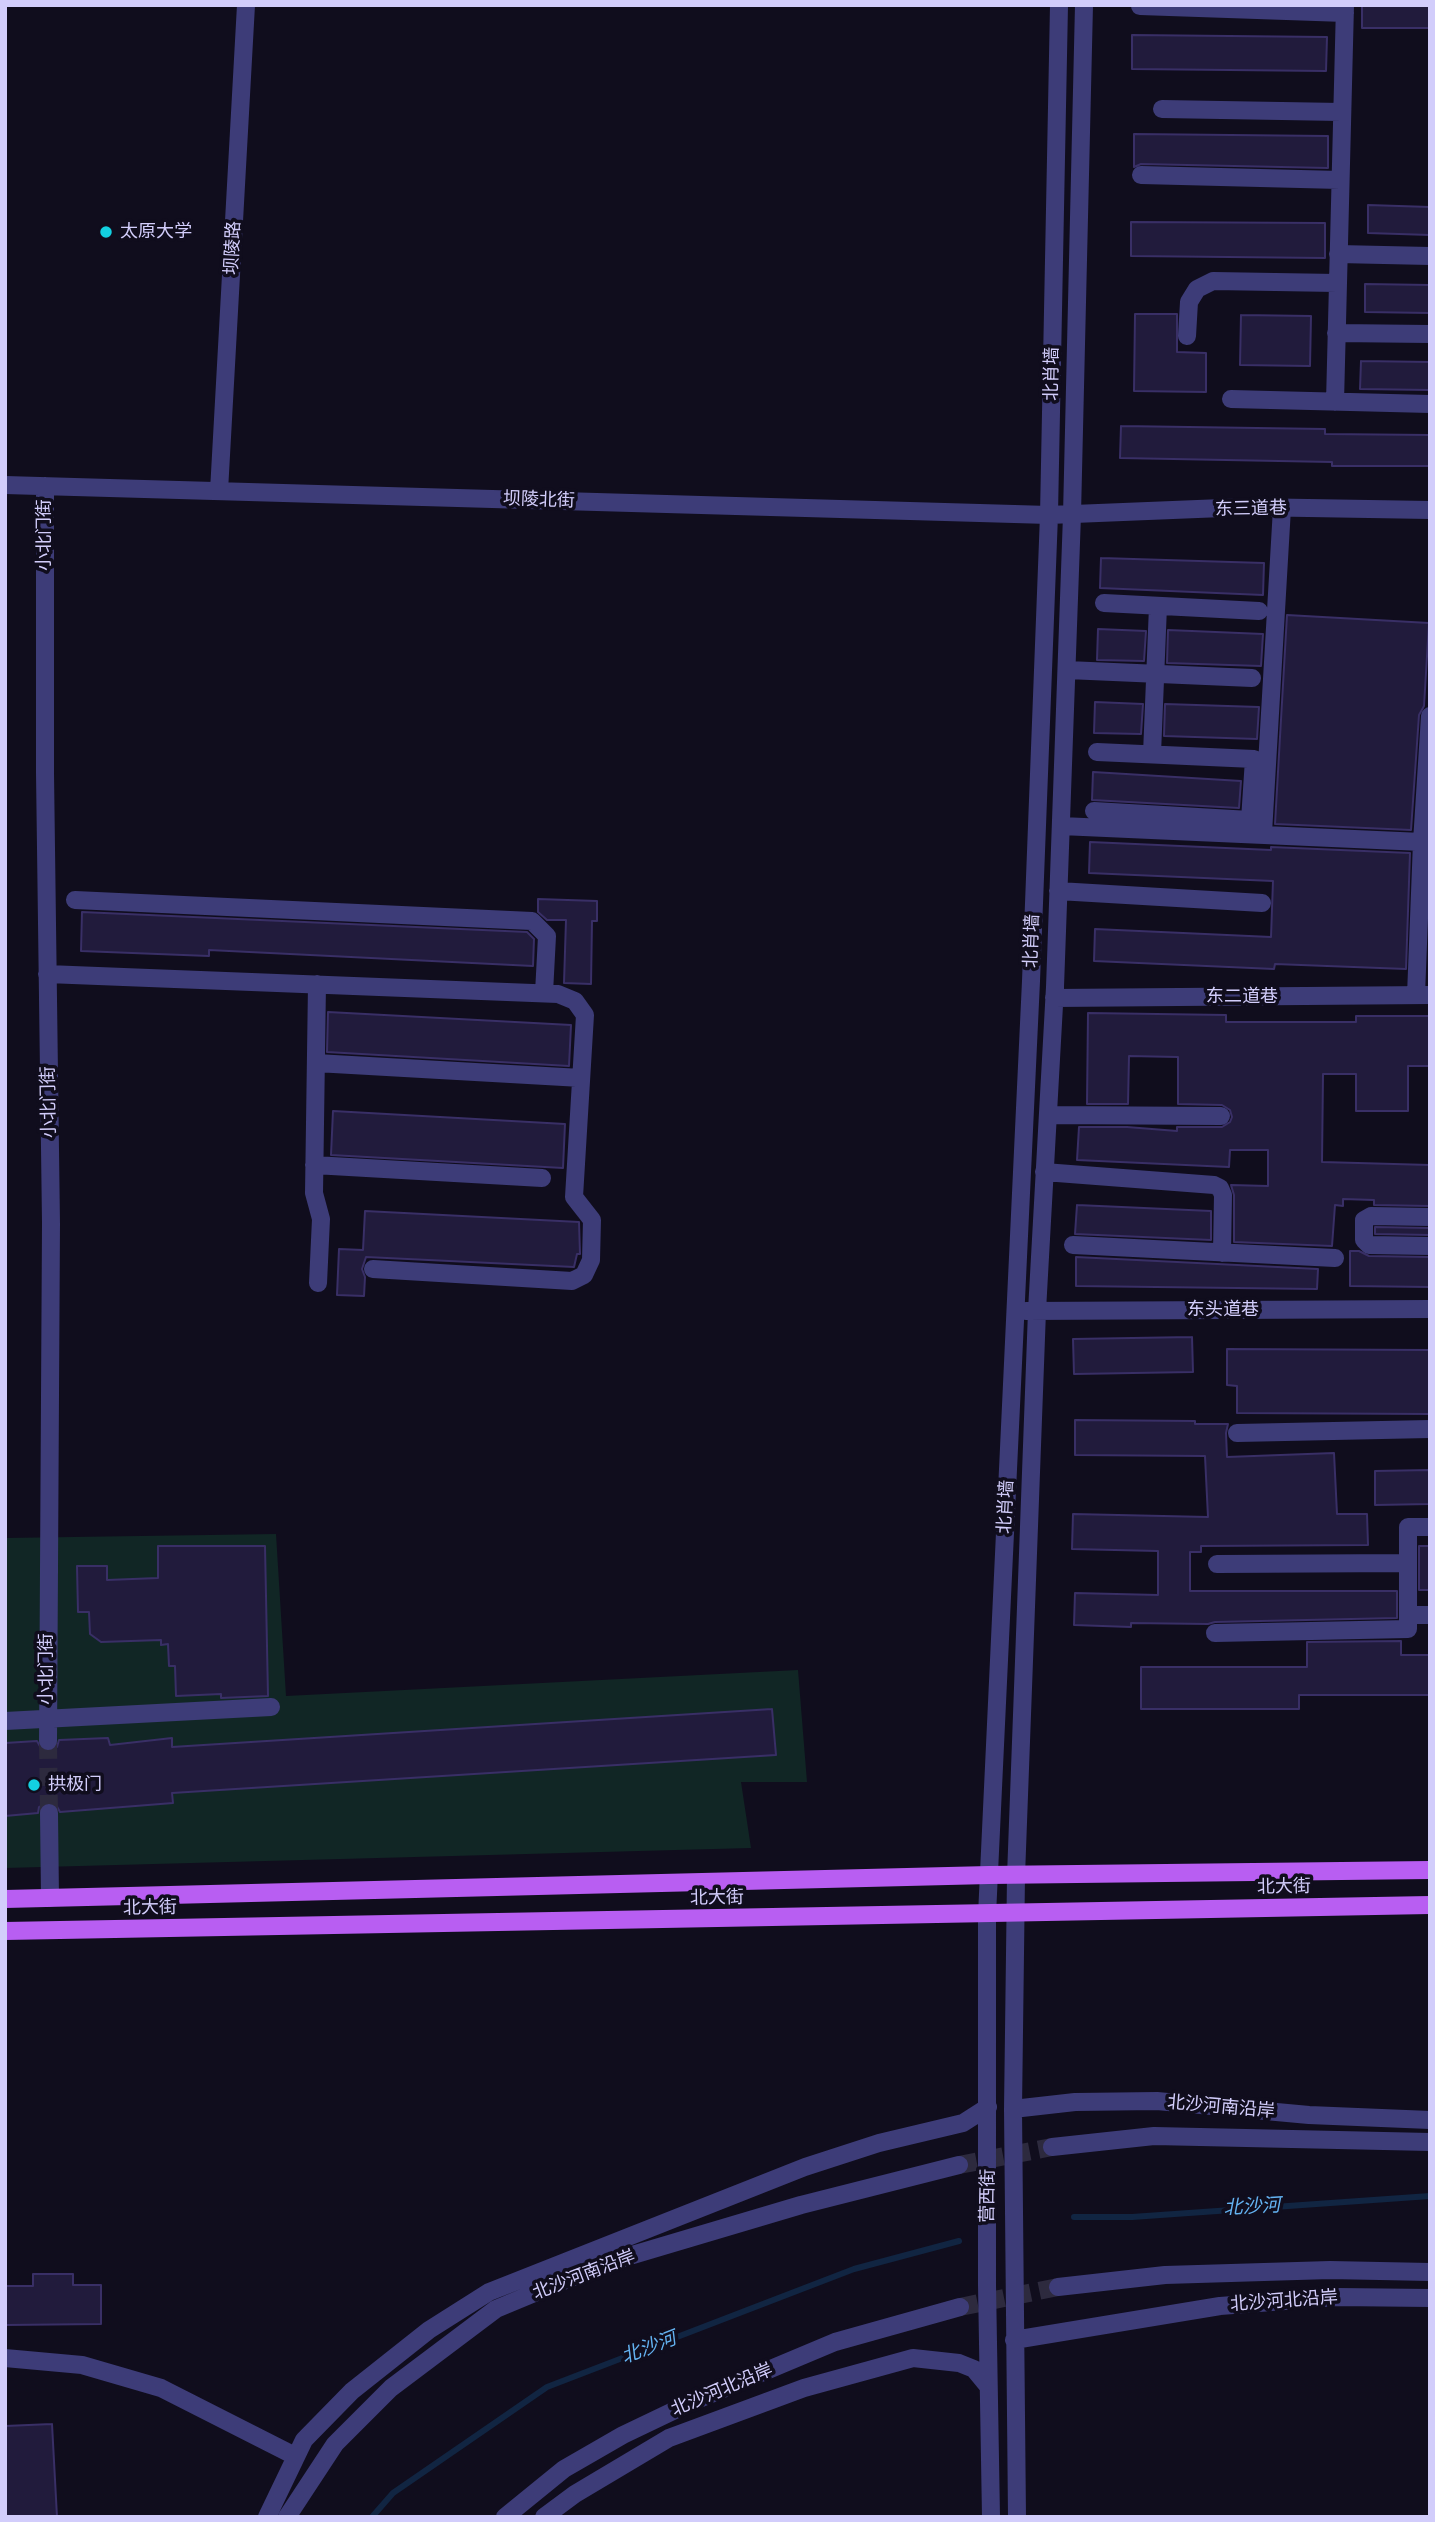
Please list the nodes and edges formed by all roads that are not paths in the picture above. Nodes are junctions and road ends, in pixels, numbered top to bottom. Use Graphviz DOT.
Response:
graph roads {
  1 [pos="246,5"];
  2 [pos="1059,5"];
  3 [pos="1084,5"];
  4 [pos="1140,6"];
  5 [pos="1345,9"];
  6 [pos="1162,109"];
  7 [pos="1341,112"];
  8 [pos="1141,175"];
  9 [pos="1339,180"];
  10 [pos="1338,254"];
  11 [pos="1430,256"];
  12 [pos="1337,283"];
  13 [pos="1336,332"];
  14 [pos="1430,334"];
  15 [pos="1187,336"];
  16 [pos="1231,399"];
  17 [pos="1335,402"];
  18 [pos="1430,404"];
  19 [pos="5,485"];
  20 [pos="45,486"];
  21 [pos="219,491"];
  22 [pos="1282,508"];
  23 [pos="1430,510"];
  24 [pos="1049,515"];
  25 [pos="1072,515"];
  26 [pos="1104,603"];
  27 [pos="1158,606"];
  28 [pos="1259,611"];
  29 [pos="1067,670"];
  30 [pos="1156,674"];
  31 [pos="1252,678"];
  32 [pos="1430,716"];
  33 [pos="1097,752"];
  34 [pos="1153,754"];
  35 [pos="1094,811"];
  36 [pos="1061,826"];
  37 [pos="1263,834"];
  38 [pos="1422,842"];
  39 [pos="1058,891"];
  40 [pos="75,900"];
  41 [pos="1262,903"];
  42 [pos="47,974"];
  43 [pos="317,984"];
  44 [pos="1423,990"];
  45 [pos="1054,992"];
  46 [pos="544,993"];
  47 [pos="316,1063"];
  48 [pos="581,1078"];
  49 [pos="1048,1115"];
  50 [pos="1221,1116"];
  51 [pos="314,1165"];
  52 [pos="1044,1172"];
  53 [pos="542,1178"];
  54 [pos="1430,1217"];
  55 [pos="1073,1245"];
  56 [pos="1430,1246"];
  57 [pos="1222,1253"];
  58 [pos="1335,1258"];
  59 [pos="373,1269"];
  60 [pos="318,1283"];
  61 [pos="1430,1310"];
  62 [pos="1016,1311"];
  63 [pos="1037,1311"];
  64 [pos="1430,1429"];
  65 [pos="1237,1433"];
  66 [pos="1430,1527"];
  67 [pos="1408,1563"];
  68 [pos="1217,1564"];
  69 [pos="1408,1615"];
  70 [pos="1430,1615"];
  71 [pos="1216,1633"];
  72 [pos="271,1707"];
  73 [pos="47,1718"];
  74 [pos="5,1721"];
  75 [pos="48,1741"];
  76 [pos="49,1813"];
  77 [pos="1430,1870"];
  78 [pos="989,1875"];
  79 [pos="1016,1876"];
  80 [pos="50,1898"];
  81 [pos="5,1899"];
  82 [pos="1430,1905"];
  83 [pos="987,1914"];
  84 [pos="1015,1914"];
  85 [pos="5,1931"];
  86 [pos="988,2107"];
  87 [pos="1013,2109"];
  88 [pos="1430,2120"];
  89 [pos="1430,2142"];
  90 [pos="1052,2147"];
  91 [pos="959,2165"];
  92 [pos="1430,2272"];
  93 [pos="1058,2287"];
  94 [pos="1430,2298"];
  95 [pos="960,2307"];
  96 [pos="1014,2340"];
  97 [pos="5,2358"];
  98 [pos="988,2386"];
  99 [pos="295,2456"];
  100 [pos="267,2517"];
  101 [pos="287,2517"];
  102 [pos="505,2517"];
  103 [pos="544,2517"];
  104 [pos="991,2517"];
  105 [pos="1017,2517"];
  1 -- 21 [label="street, 坝陵路"];
  2 -- 24 [label="street, 北肖墙"];
  3 -- 25 [label="street, 营西街"];
  4 -- 5 [label="street"];
  5 -- 7 [label="street"];
  6 -- 7 [label="street"];
  7 -- 9 [label="street"];
  8 -- 9 [label="street"];
  9 -- 10 [label="street"];
  10 -- 11 [label="street"];
  10 -- 12 [label="street"];
  12 -- 13 [label="street"];
  12 -- 15 [label="street"];
  13 -- 14 [label="street"];
  13 -- 17 [label="street"];
  16 -- 17 [label="street"];
  17 -- 18 [label="street"];
  19 -- 20 [label="street, 坝陵北街"];
  20 -- 21 [label="street, 坝陵北街"];
  20 -- 42 [label="street, 小北门街"];
  21 -- 24 [label="street, 坝陵北街"];
  22 -- 23 [label="street, 东三道巷"];
  22 -- 25 [label="street, 东三道巷"];
  22 -- 37 [label="street"];
  24 -- 25 [label="street, 坝陵北街"];
  24 -- 62 [label="street, 北肖墙"];
  25 -- 29 [label="street, 营西街"];
  26 -- 27 [label="street"];
  27 -- 28 [label="street"];
  27 -- 30 [label="street"];
  29 -- 30 [label="street"];
  29 -- 36 [label="street, 营西街"];
  30 -- 31 [label="street"];
  30 -- 34 [label="street"];
  32 -- 38 [label="street"];
  33 -- 34 [label="street"];
  34 -- 35 [label="street"];
  36 -- 37 [label="street"];
  36 -- 39 [label="street, 营西街"];
  37 -- 38 [label="street"];
  38 -- 44 [label="street"];
  39 -- 41 [label="street"];
  39 -- 45 [label="street, 营西街"];
  40 -- 46 [label="street"];
  42 -- 43 [label="street"];
  42 -- 73 [label="street, 小北门街"];
  43 -- 46 [label="street"];
  43 -- 47 [label="street"];
  44 -- 45 [label="street, 东二道巷"];
  45 -- 49 [label="street, 营西街"];
  46 -- 48 [label="street"];
  47 -- 48 [label="street"];
  47 -- 51 [label="street"];
  48 -- 59 [label="street"];
  49 -- 50 [label="street"];
  49 -- 52 [label="street, 营西街"];
  51 -- 53 [label="street"];
  51 -- 60 [label="street"];
  52 -- 57 [label="street"];
  52 -- 63 [label="street, 营西街"];
  54 -- 56 [label="street"];
  55 -- 57 [label="street"];
  57 -- 58 [label="street"];
  61 -- 63 [label="street, 东头道巷"];
  62 -- 63 [label="street, 东头道巷"];
  62 -- 78 [label="street, 北肖墙"];
  63 -- 79 [label="street, 营西街"];
  64 -- 65 [label="street"];
  66 -- 67 [label="street"];
  67 -- 68 [label="street"];
  67 -- 69 [label="street"];
  69 -- 70 [label="street"];
  69 -- 71 [label="street"];
  72 -- 73 [label="street, 小北门街"];
  73 -- 74 [label="street, 小北门街"];
  73 -- 75 [label="street"];
  76 -- 80 [label="street"];
  77 -- 79 [label="main road"];
  78 -- 79 [label="main road"];
  78 -- 80 [label="main road"];
  78 -- 83 [label="street, 营西街"];
  79 -- 84 [label="street, 营西街"];
  80 -- 81 [label="main road"];
  82 -- 84 [label="main road, 北大街"];
  83 -- 84 [label="main road, 北大街"];
  83 -- 85 [label="main road, 北大街"];
  83 -- 86 [label="street, 营西街"];
  84 -- 87 [label="street, 营西街"];
  86 -- 98 [label="street, 营西街"];
  86 -- 99 [label="street"];
  87 -- 88 [label="street, 北沙河南沿岸"];
  87 -- 96 [label="street, 营西街"];
  89 -- 90 [label="street, 北沙河南沿岸"];
  91 -- 101 [label="street, 北沙河南沿岸"];
  92 -- 93 [label="street, 北沙河北沿岸"];
  94 -- 96 [label="street, 北沙河北沿岸"];
  95 -- 102 [label="street, 北沙河北沿岸"];
  96 -- 105 [label="street, 营西街"];
  97 -- 99 [label="street"];
  98 -- 103 [label="street"];
  98 -- 104 [label="street, 营西街"];
  99 -- 100 [label="street"];
}
